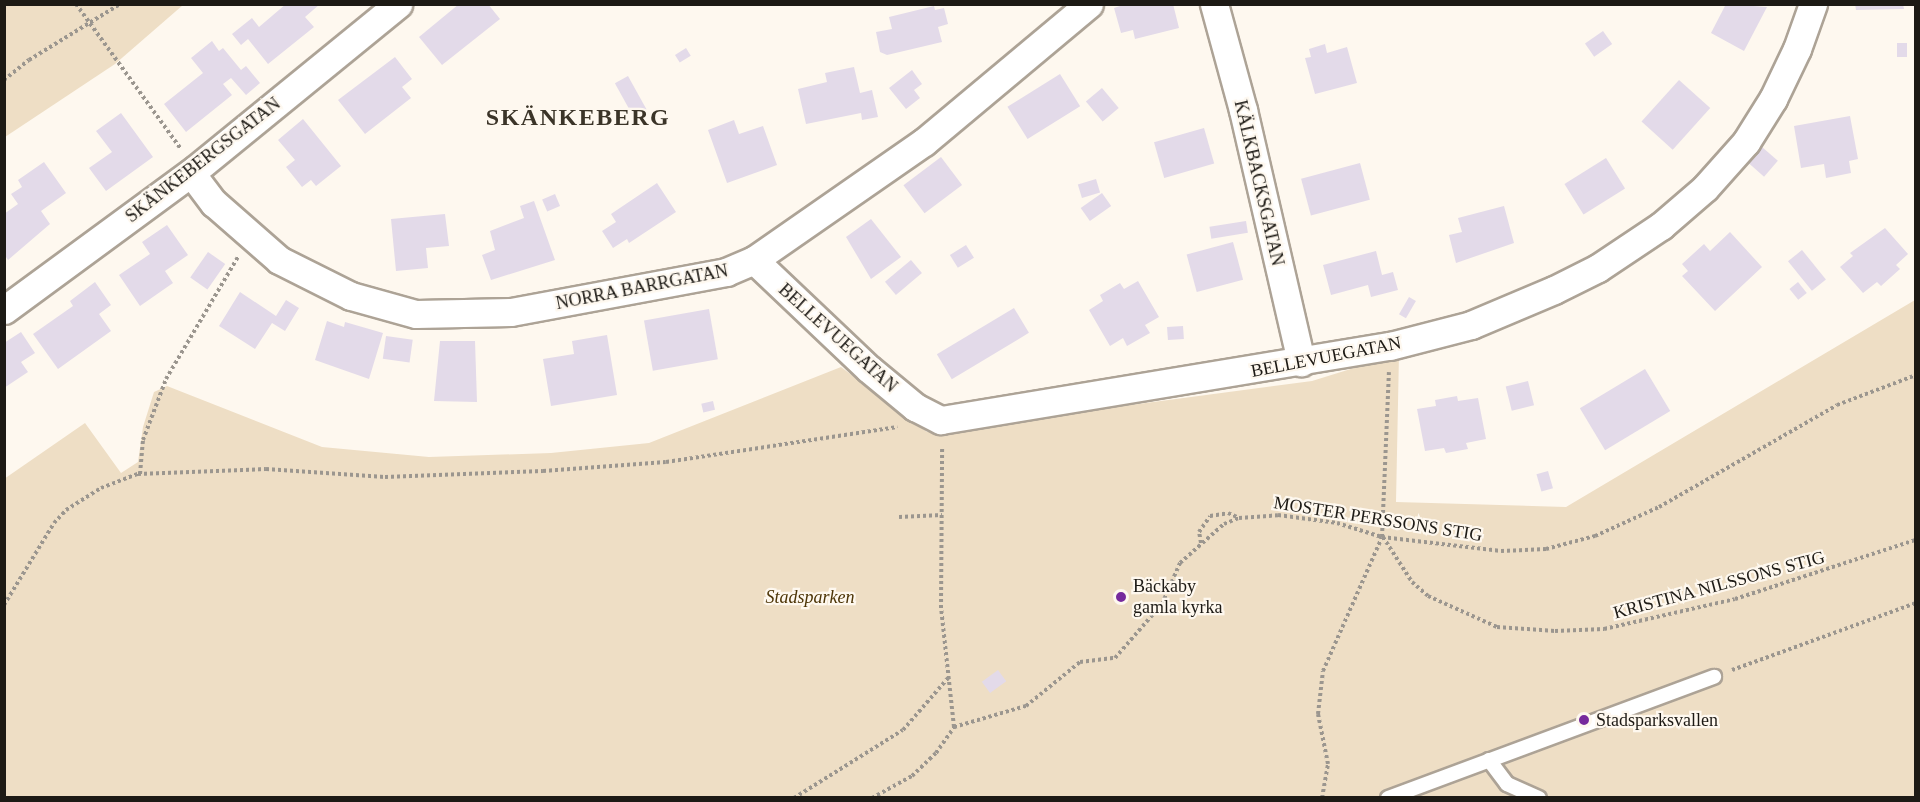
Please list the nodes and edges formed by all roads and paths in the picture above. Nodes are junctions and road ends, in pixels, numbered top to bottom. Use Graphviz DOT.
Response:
graph roads {
  1 [pos="76,4"];
  2 [pos="120,4"];
  3 [pos="398,4"];
  4 [pos="1089,4"];
  5 [pos="1214,4"];
  6 [pos="1813,4"];
  7 [pos="90,22"];
  8 [pos="4,80"];
  9 [pos="176,142"];
  10 [pos="191,173"];
  11 [pos="249,238"];
  12 [pos="754,260"];
  13 [pos="4,310"];
  14 [pos="1390,346"];
  15 [pos="1301,362"];
  16 [pos="1916,375"];
  17 [pos="941,420"];
  18 [pos="140,474"];
  19 [pos="942,515"];
  20 [pos="899,517"];
  21 [pos="1239,518"];
  22 [pos="1382,537"];
  23 [pos="1916,540"];
  24 [pos="1201,544"];
  25 [pos="1916,603"];
  26 [pos="4,604"];
  27 [pos="948,677"];
  28 [pos="1714,677"];
  29 [pos="954,727"];
  30 [pos="1489,760"];
  31 [pos="804,792"];
  32 [pos="129,798"];
  33 [pos="268,798"];
  34 [pos="794,798"];
  35 [pos="806,798"];
  36 [pos="872,798"];
  37 [pos="1322,798"];
  38 [pos="1388,798"];
  39 [pos="1539,798"];
  1 -- 7 [label="path"];
  2 -- 7 [label="path"];
  3 -- 10 [label="street, SKÄNKEBERGSGATAN"];
  4 -- 12 [label="street, NORRA BARRGATAN"];
  5 -- 15 [label="street, KÄLKBACKSGATAN"];
  6 -- 14 [label="street, BELLEVUEGATAN"];
  7 -- 8 [label="path"];
  7 -- 9 [label="path"];
  10 -- 11 [label="street, NORRA BARRGATAN"];
  10 -- 13 [label="street, SKÄNKEBERGSGATAN"];
  11 -- 12 [label="street, NORRA BARRGATAN"];
  11 -- 18 [label="path"];
  12 -- 17 [label="street, BELLEVUEGATAN"];
  14 -- 15 [label="street, BELLEVUEGATAN"];
  14 -- 22 [label="path"];
  15 -- 17 [label="street, BELLEVUEGATAN"];
  16 -- 22 [label="path, MOSTER PERSSONS STIG"];
  17 -- 18 [label="path"];
  17 -- 19 [label="path"];
  18 -- 26 [label="path"];
  19 -- 20 [label="path"];
  19 -- 27 [label="path"];
  21 -- 22 [label="path, MOSTER PERSSONS STIG"];
  21 -- 24 [label="path, MOSTER PERSSONS STIG"];
  21 -- 24 [label="path"];
  22 -- 23 [label="path, KRISTINA NILSSONS STIG"];
  22 -- 37 [label="path"];
  24 -- 29 [label="path, MOSTER PERSSONS STIG"];
  25 -- 28 [label="path"];
  27 -- 29 [label="path"];
  27 -- 31 [label="path"];
  28 -- 30 [label="lane"];
  29 -- 36 [label="path"];
  30 -- 38 [label="lane"];
  30 -- 39 [label="lane"];
  31 -- 34 [label="path"];
  31 -- 35 [label="path"];
  32 -- 33 [label="path"];
}
